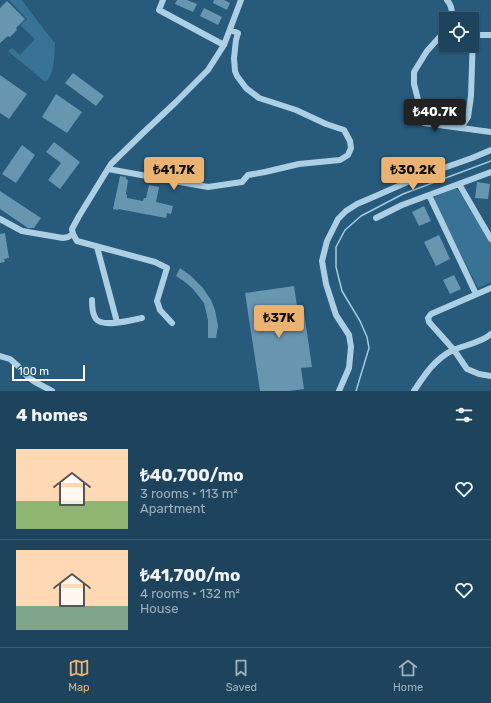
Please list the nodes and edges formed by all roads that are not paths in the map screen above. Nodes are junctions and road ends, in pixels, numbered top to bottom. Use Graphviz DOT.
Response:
graph roads {
  1 [pos="163,0"];
  2 [pos="241,0"];
  3 [pos="447,0"];
  4 [pos="452,12"];
  5 [pos="230,30"];
  6 [pos="479,35"];
  7 [pos="491,36"];
  8 [pos="439,38"];
  9 [pos="224,45"];
  10 [pos="472,52"];
  11 [pos="461,128"];
  12 [pos="491,132"];
  13 [pos="491,150"];
  14 [pos="108,169"];
  15 [pos="491,172"];
  16 [pos="458,184"];
  17 [pos="429,195"];
  18 [pos="376,218"];
  19 [pos="0,219"];
  20 [pos="73,234"];
  21 [pos="491,239"];
  22 [pos="97,247"];
  23 [pos="491,288"];
  24 [pos="476,294"];
  25 [pos="92,300"];
  26 [pos="142,318"];
  27 [pos="117,322"];
  28 [pos="172,323"];
  29 [pos="491,334"];
  30 [pos="454,350"];
  31 [pos="0,356"];
  32 [pos="491,376"];
  33 [pos="52,391"];
  34 [pos="339,391"];
  35 [pos="414,391"];
  1 -- 9 [label="street"];
  2 -- 5 [label="street"];
  3 -- 4 [label="street"];
  5 -- 9 [label="street"];
  5 -- 14 [label="street"];
  6 -- 7 [label="street"];
  8 -- 11 [label="street"];
  9 -- 14 [label="street"];
  10 -- 11 [label="street"];
  11 -- 12 [label="street"];
  13 -- 34 [label="street"];
  14 -- 20 [label="street"];
  15 -- 16 [label="street"];
  16 -- 17 [label="street"];
  16 -- 21 [label="street"];
  17 -- 18 [label="street"];
  17 -- 24 [label="street"];
  19 -- 20 [label="street"];
  20 -- 22 [label="street"];
  22 -- 27 [label="street"];
  22 -- 28 [label="street"];
  23 -- 24 [label="street"];
  24 -- 30 [label="street"];
  25 -- 27 [label="street"];
  26 -- 27 [label="street"];
  29 -- 30 [label="street"];
  30 -- 32 [label="street"];
  30 -- 35 [label="street"];
  31 -- 33 [label="street"];
}
